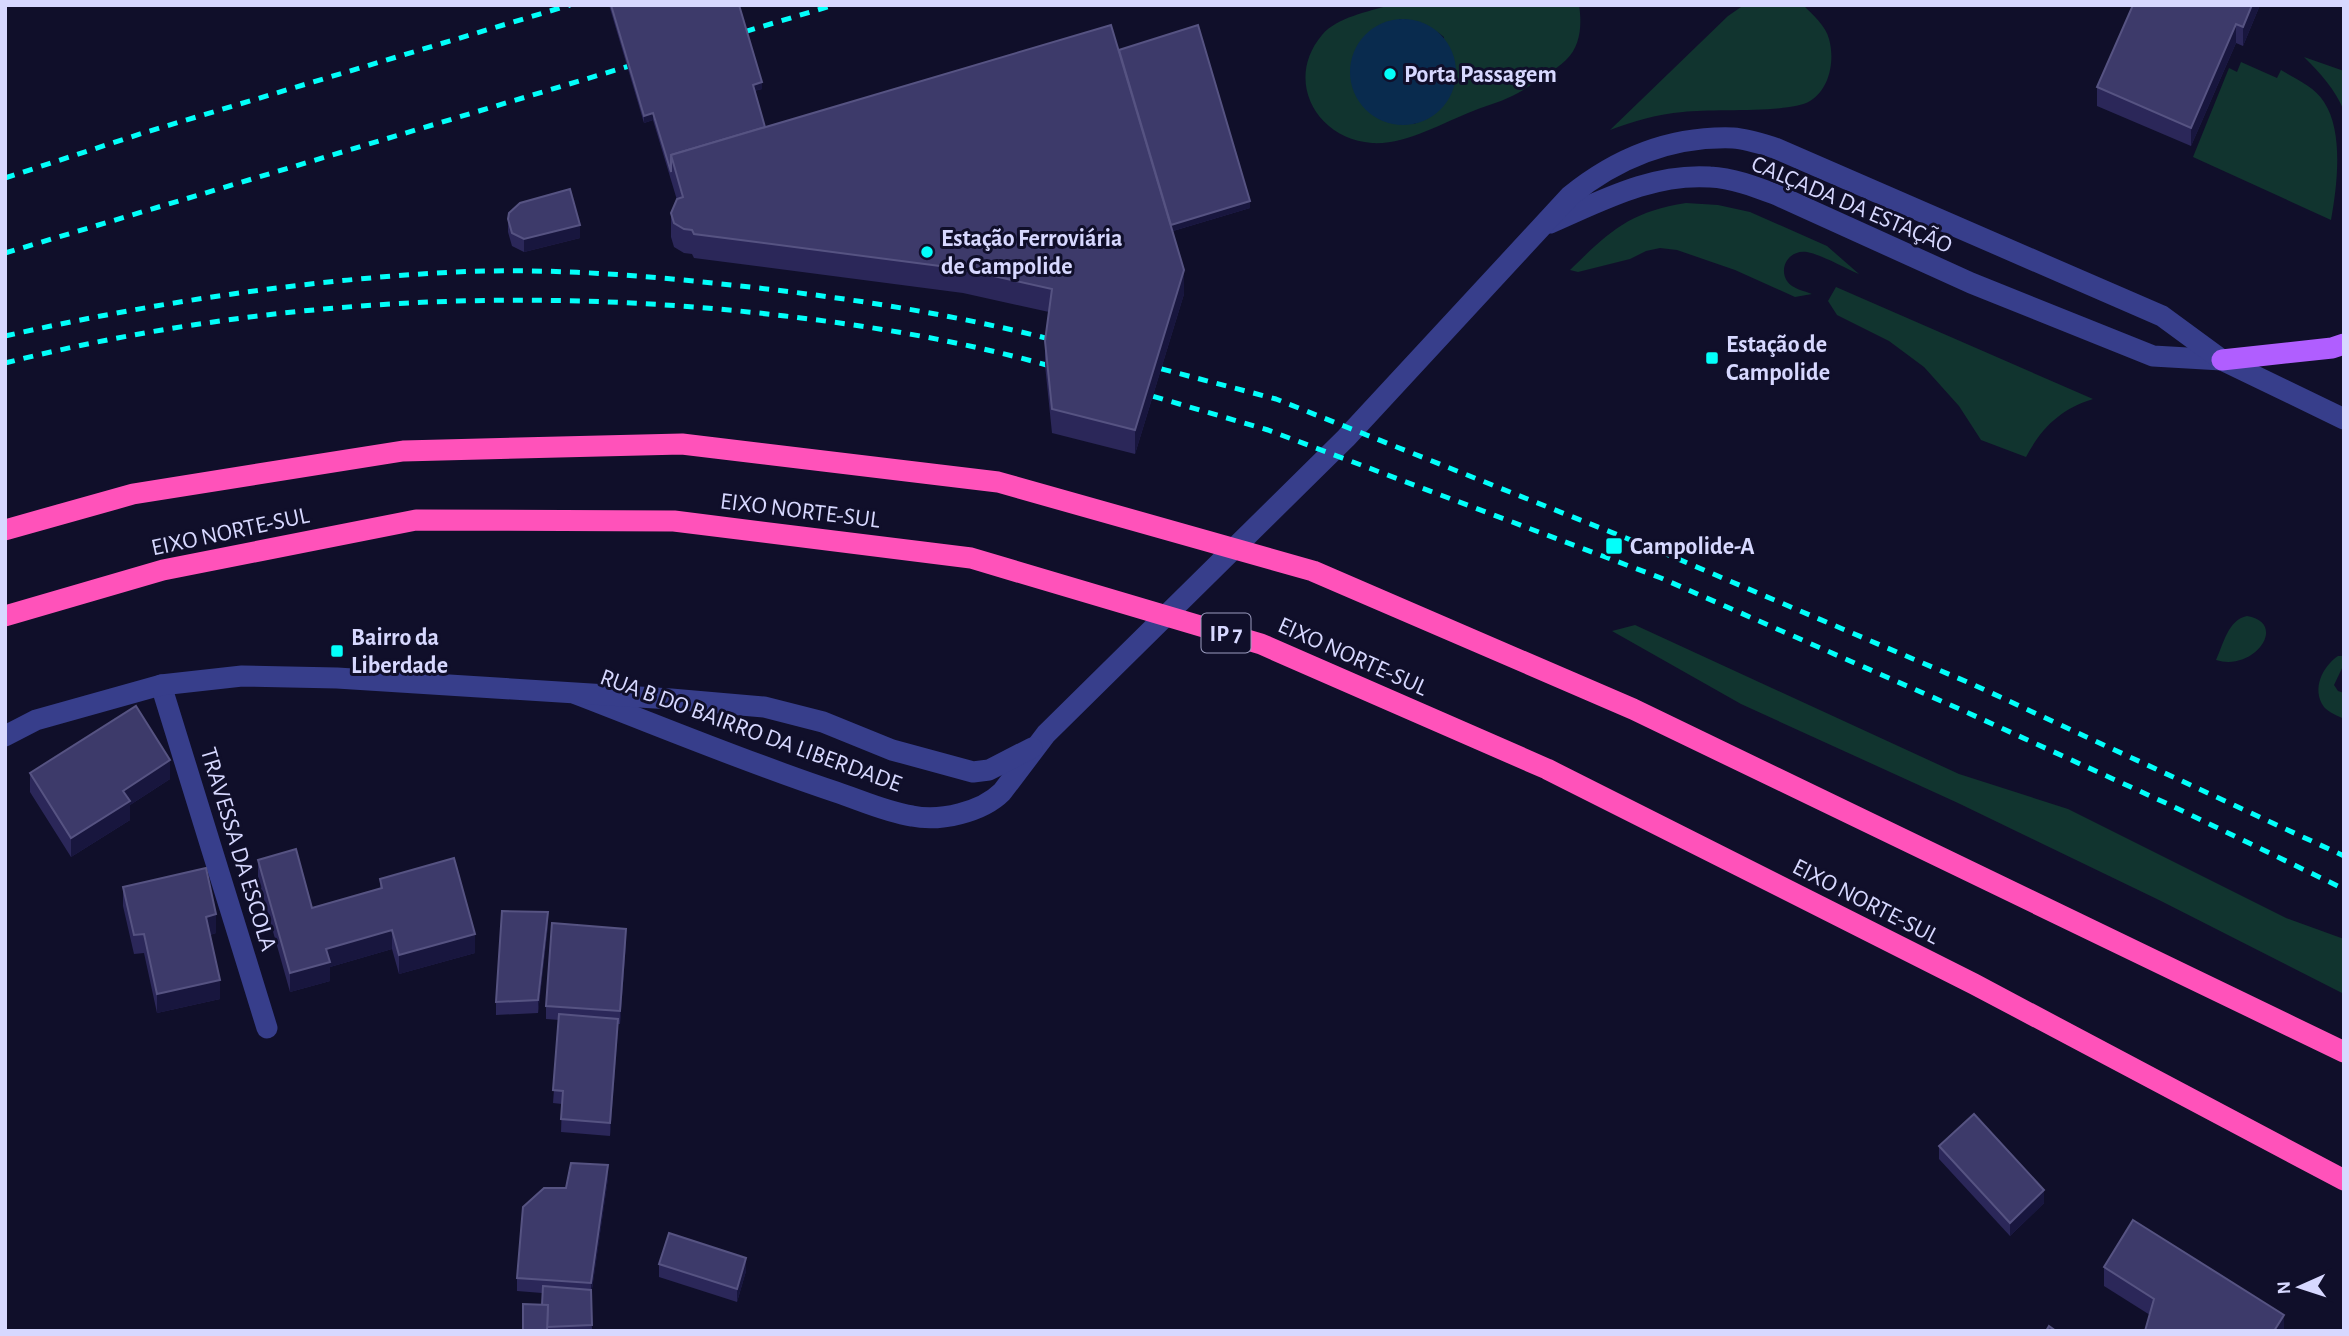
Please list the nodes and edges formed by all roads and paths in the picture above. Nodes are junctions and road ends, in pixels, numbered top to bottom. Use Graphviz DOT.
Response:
graph roads {
  1 [pos="1541,227"];
  2 [pos="2344,344"];
  3 [pos="2222,360"];
  4 [pos="2344,419"];
  5 [pos="5,530"];
  6 [pos="5,616"];
  7 [pos="162,685"];
  8 [pos="576,694"];
  9 [pos="5,736"];
  10 [pos="1040,741"];
  11 [pos="267,1028"];
  12 [pos="2344,1052"];
  13 [pos="2344,1180"];
  1 -- 3 [label="street, CALÇADA DA ESTAÇÃO"];
  1 -- 3 [label="street, CALÇADA DA ESTAÇÃO"];
  1 -- 10 [label="street"];
  2 -- 3 [label="main road"];
  3 -- 4 [label="street, CALÇADA DA ESTAÇÃO"];
  5 -- 12 [label="highway, EIXO NORTE-SUL"];
  6 -- 13 [label="highway, EIXO NORTE-SUL / IP 7"];
  7 -- 8 [label="street, RUA B DO BAIRRO DA LIBERDADE"];
  7 -- 9 [label="street, RUA B DO BAIRRO DA LIBERDADE"];
  7 -- 11 [label="street, TRAVESSA DA ESCOLA"];
  8 -- 10 [label="street, RUA B DO BAIRRO DA LIBERDADE"];
  8 -- 10 [label="street, RUA B DO BAIRRO DA LIBERDADE"];
}
